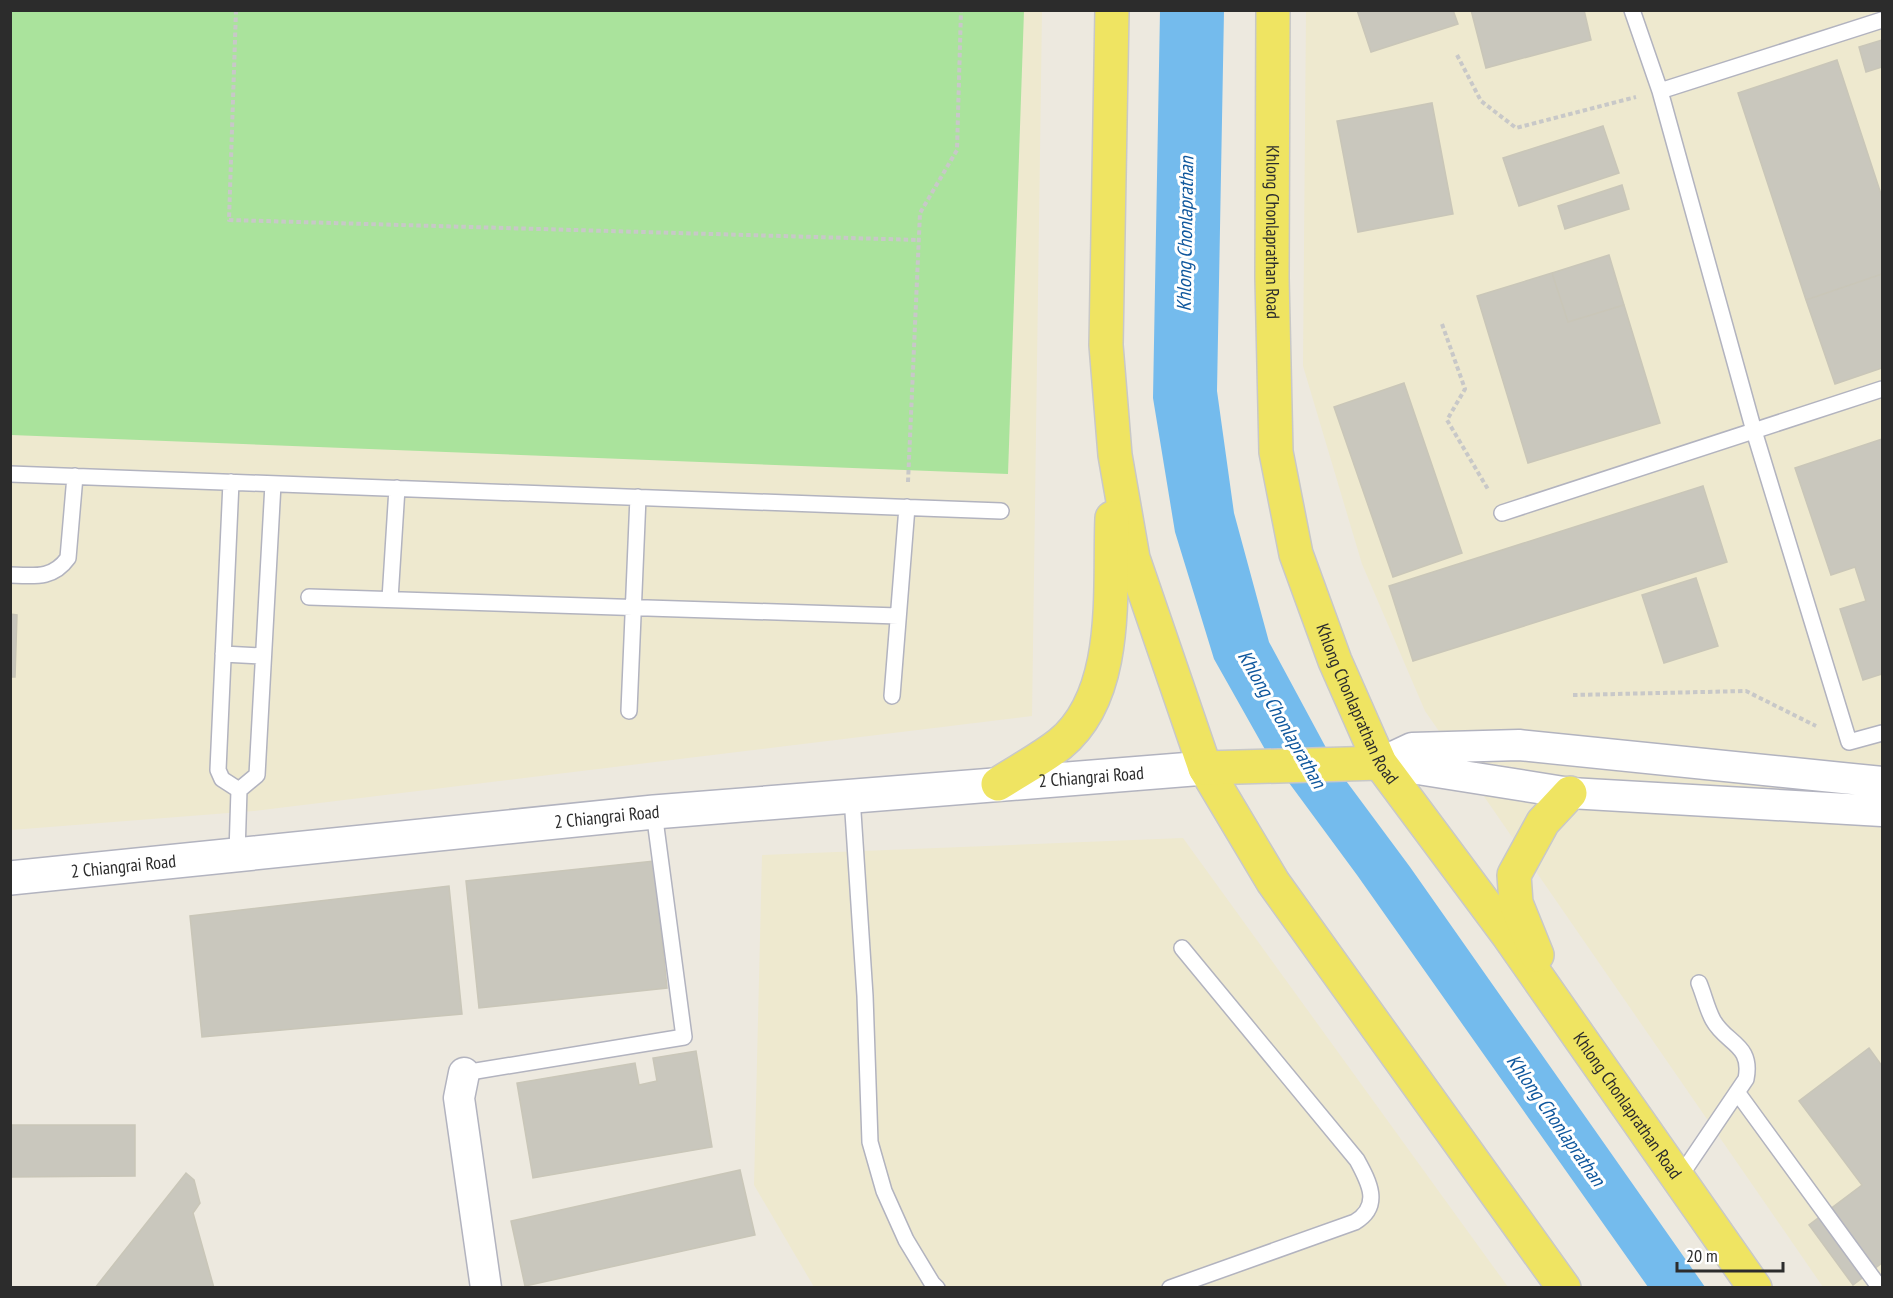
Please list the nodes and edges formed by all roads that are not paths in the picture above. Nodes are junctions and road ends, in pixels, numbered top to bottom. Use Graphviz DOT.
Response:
graph roads {
  1 [pos="1112,10"];
  2 [pos="1274,10"];
  3 [pos="1632,10"];
  4 [pos="1882,20"];
  5 [pos="1660,91"];
  6 [pos="1882,389"];
  7 [pos="1754,431"];
  8 [pos="1114,455"];
  9 [pos="10,474"];
  10 [pos="75,476"];
  11 [pos="231,482"];
  12 [pos="273,484"];
  13 [pos="397,488"];
  14 [pos="638,497"];
  15 [pos="907,507"];
  16 [pos="1001,511"];
  17 [pos="1502,513"];
  18 [pos="10,575"];
  19 [pos="309,597"];
  20 [pos="390,599"];
  21 [pos="634,605"];
  22 [pos="898,616"];
  23 [pos="223,654"];
  24 [pos="262,656"];
  25 [pos="892,696"];
  26 [pos="629,711"];
  27 [pos="1882,733"];
  28 [pos="1371,763"];
  29 [pos="1205,768"];
  30 [pos="1882,782"];
  31 [pos="998,784"];
  32 [pos="238,790"];
  33 [pos="1570,793"];
  34 [pos="852,797"];
  35 [pos="1882,811"];
  36 [pos="654,812"];
  37 [pos="237,853"];
  38 [pos="10,878"];
  39 [pos="1182,948"];
  40 [pos="1700,983"];
  41 [pos="1557,1006"];
  42 [pos="464,1073"];
  43 [pos="1737,1092"];
  44 [pos="1678,1178"];
  45 [pos="486,1287"];
  46 [pos="937,1287"];
  47 [pos="1170,1287"];
  48 [pos="1564,1287"];
  49 [pos="1755,1287"];
  50 [pos="1880,1287"];
  1 -- 8 [label="main road"];
  2 -- 28 [label="main road, Khlong Chonlaprathan Road"];
  3 -- 5 [label="lane"];
  4 -- 5 [label="lane"];
  5 -- 7 [label="lane"];
  6 -- 7 [label="lane"];
  7 -- 17 [label="lane"];
  7 -- 27 [label="lane"];
  8 -- 29 [label="main road"];
  8 -- 31 [label="main road"];
  9 -- 10 [label="lane"];
  10 -- 11 [label="lane"];
  10 -- 18 [label="lane"];
  11 -- 12 [label="lane"];
  11 -- 23 [label="lane"];
  12 -- 13 [label="lane"];
  12 -- 24 [label="lane"];
  13 -- 14 [label="lane"];
  13 -- 20 [label="lane"];
  14 -- 15 [label="lane"];
  14 -- 21 [label="lane"];
  15 -- 16 [label="lane"];
  15 -- 22 [label="lane"];
  19 -- 20 [label="lane"];
  20 -- 21 [label="lane"];
  21 -- 22 [label="lane"];
  21 -- 26 [label="lane"];
  22 -- 25 [label="lane"];
  23 -- 24 [label="lane"];
  23 -- 32 [label="lane"];
  24 -- 32 [label="lane"];
  28 -- 29 [label="main road"];
  28 -- 30 [label="street"];
  28 -- 33 [label="street"];
  28 -- 41 [label="main road, Khlong Chonlaprathan Road"];
  29 -- 31 [label="street, 2 Chiangrai Road"];
  29 -- 48 [label="main road"];
  31 -- 34 [label="street, 2 Chiangrai Road"];
  32 -- 37 [label="lane"];
  33 -- 35 [label="street"];
  33 -- 41 [label="main road"];
  34 -- 36 [label="street, 2 Chiangrai Road"];
  34 -- 46 [label="lane"];
  36 -- 37 [label="street, 2 Chiangrai Road"];
  36 -- 42 [label="lane"];
  37 -- 38 [label="street, 2 Chiangrai Road"];
  39 -- 47 [label="lane"];
  40 -- 43 [label="lane"];
  41 -- 44 [label="main road, Khlong Chonlaprathan Road"];
  42 -- 45 [label="street"];
  43 -- 44 [label="lane"];
  43 -- 50 [label="lane"];
  44 -- 49 [label="main road, Khlong Chonlaprathan Road"];
}
